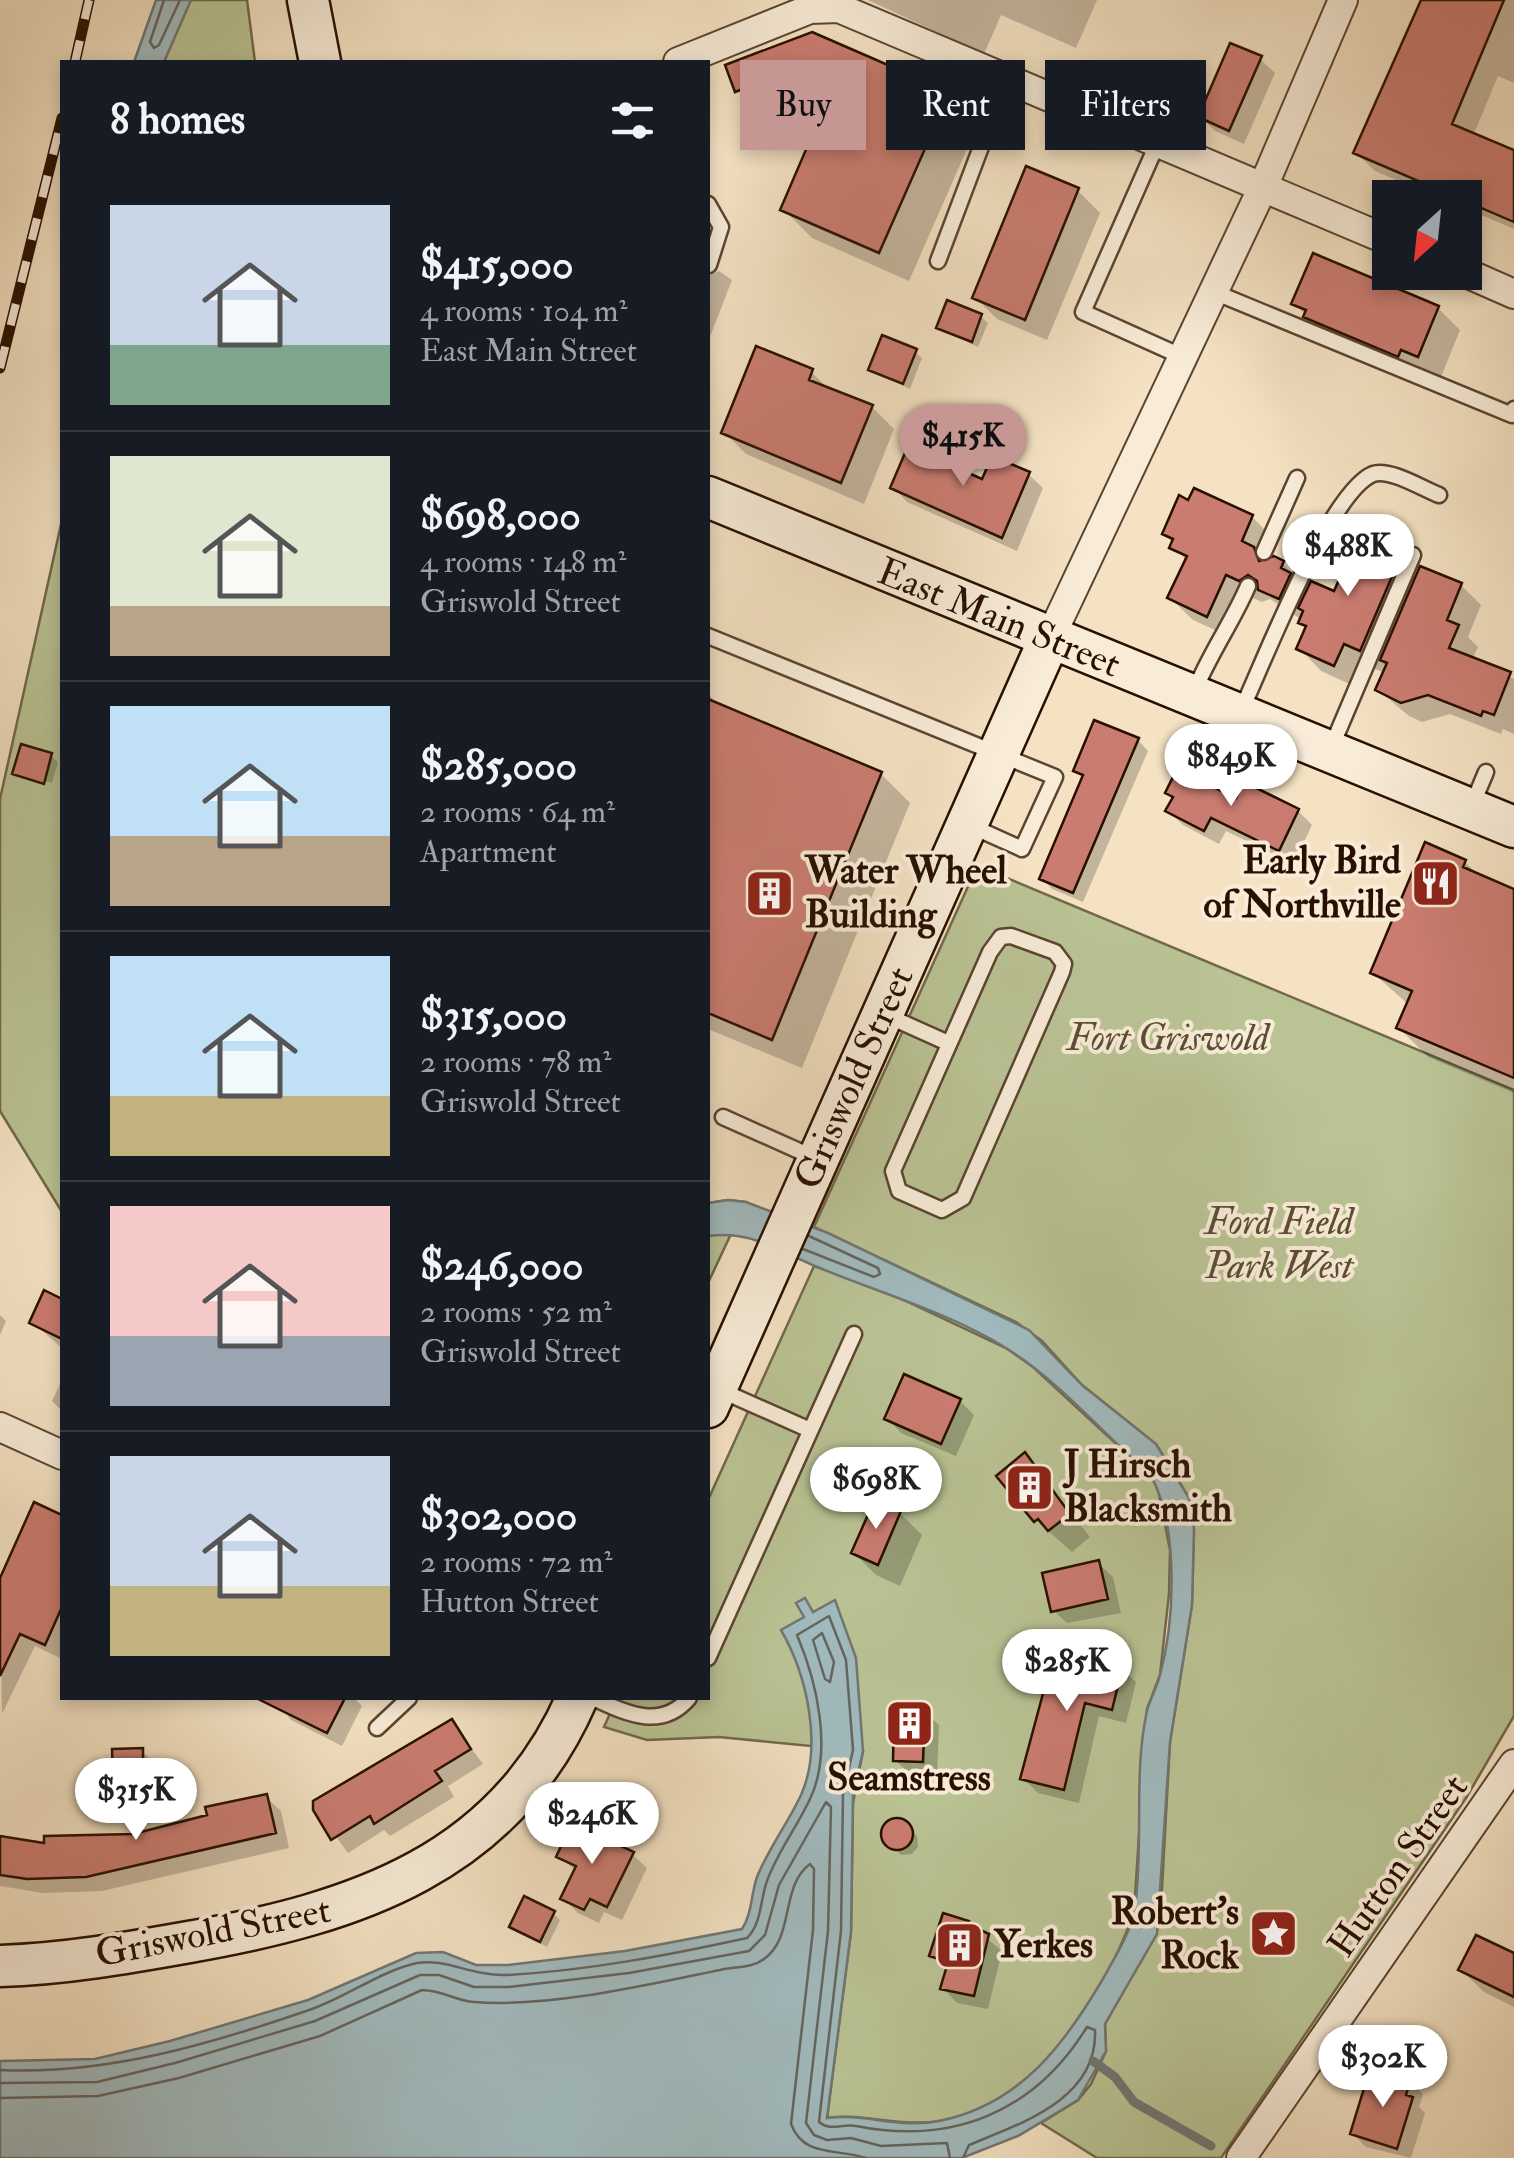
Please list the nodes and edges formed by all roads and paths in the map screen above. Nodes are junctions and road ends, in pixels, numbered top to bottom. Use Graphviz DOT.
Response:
graph roads {
  1 [pos="308,0"];
  2 [pos="1344,0"];
  3 [pos="320,60"];
  4 [pos="684,60"];
  5 [pos="962,60"];
  6 [pos="980,150"];
  7 [pos="1154,150"];
  8 [pos="1176,150"];
  9 [pos="1262,187"];
  10 [pos="710,208"];
  11 [pos="1372,233"];
  12 [pos="938,261"];
  13 [pos="710,262"];
  14 [pos="1482,280"];
  15 [pos="1214,292"];
  16 [pos="1514,294"];
  17 [pos="1183,357"];
  18 [pos="1514,409"];
  19 [pos="1297,478"];
  20 [pos="1439,496"];
  21 [pos="710,499"];
  22 [pos="1264,552"];
  23 [pos="1413,556"];
  24 [pos="1248,586"];
  25 [pos="710,637"];
  26 [pos="1050,640"];
  27 [pos="1192,696"];
  28 [pos="1240,716"];
  29 [pos="999,752"];
  30 [pos="1330,752"];
  31 [pos="1486,772"];
  32 [pos="1471,809"];
  33 [pos="967,824"];
  34 [pos="1514,827"];
  35 [pos="883,1013"];
  36 [pos="948,1043"];
  37 [pos="723,1116"];
  38 [pos="818,1159"];
  39 [pos="854,1334"];
  40 [pos="712,1398"];
  41 [pos="0,1427"];
  42 [pos="810,1430"];
  43 [pos="60,1454"];
  44 [pos="710,1654"];
  45 [pos="407,1700"];
  46 [pos="576,1700"];
  47 [pos="599,1700"];
  48 [pos="687,1700"];
  49 [pos="377,1728"];
  50 [pos="1514,1764"];
  51 [pos="0,1966"];
  52 [pos="1242,2158"];
  1 -- 3 [label="street"];
  2 -- 9 [label="street"];
  4 -- 5 [label="street"];
  6 -- 12 [label="lane"];
  7 -- 17 [label="lane"];
  8 -- 9 [label="street"];
  9 -- 11 [label="street"];
  9 -- 15 [label="street"];
  10 -- 13 [label="lane"];
  14 -- 16 [label="street"];
  15 -- 17 [label="street"];
  15 -- 18 [label="lane"];
  17 -- 26 [label="street"];
  19 -- 22 [label="lane"];
  20 -- 28 [label="lane"];
  21 -- 26 [label="street, East Main Street"];
  23 -- 30 [label="lane"];
  24 -- 27 [label="lane"];
  25 -- 29 [label="lane"];
  26 -- 27 [label="street, East Main Street"];
  26 -- 29 [label="street, Griswold Street"];
  27 -- 28 [label="street, East Main Street"];
  28 -- 30 [label="street, East Main Street"];
  29 -- 33 [label="street, Griswold Street"];
  29 -- 33 [label="lane"];
  30 -- 32 [label="street, East Main Street"];
  31 -- 32 [label="lane"];
  32 -- 34 [label="street, East Main Street"];
  33 -- 35 [label="street, Griswold Street"];
  35 -- 36 [label="lane"];
  35 -- 38 [label="street, Griswold Street"];
  36 -- 36 [label="lane"];
  37 -- 38 [label="lane"];
  38 -- 40 [label="street, Griswold Street"];
  39 -- 42 [label="lane"];
  40 -- 42 [label="lane"];
  41 -- 43 [label="street"];
  42 -- 44 [label="lane"];
  45 -- 49 [label="lane"];
  46 -- 51 [label="street, Griswold Street"];
  47 -- 48 [label="lane"];
  50 -- 52 [label="street, Hutton Street"];
}
